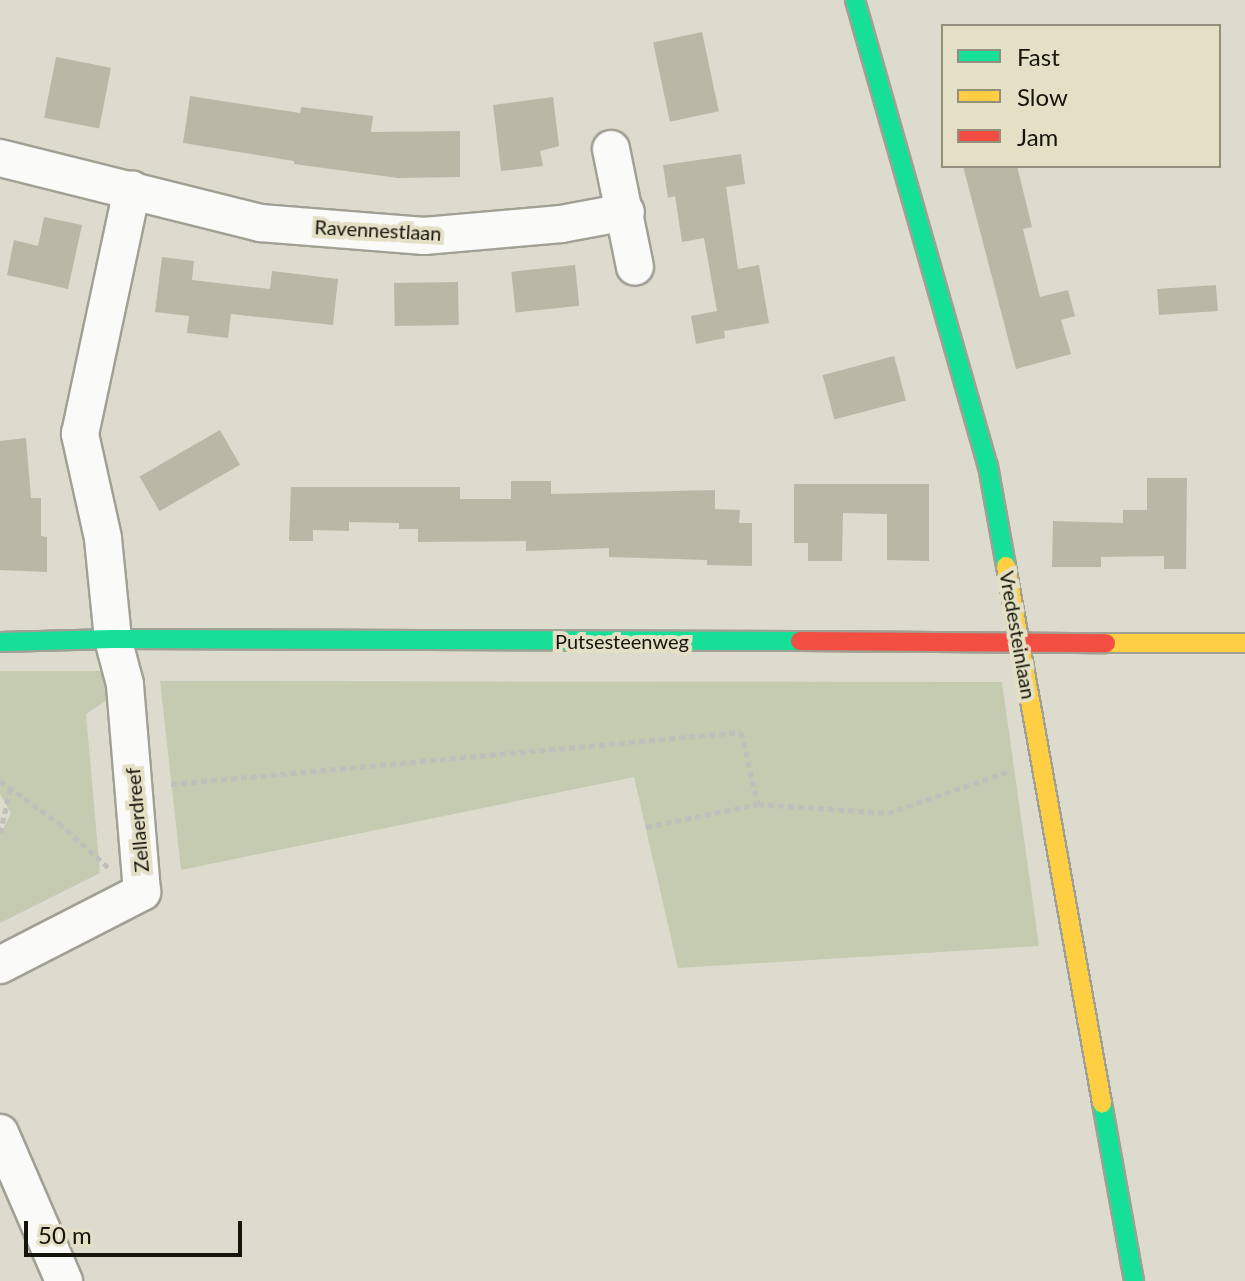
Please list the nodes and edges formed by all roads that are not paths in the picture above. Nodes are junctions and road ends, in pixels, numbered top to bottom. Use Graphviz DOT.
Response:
graph roads {
  1 [pos="855,0"];
  2 [pos="611,149"];
  3 [pos="0,158"];
  4 [pos="132,189"];
  5 [pos="626,212"];
  6 [pos="635,267"];
  7 [pos="113,639"];
  8 [pos="0,642"];
  9 [pos="1019,643"];
  10 [pos="1245,643"];
  11 [pos="0,965"];
  12 [pos="0,1133"];
  13 [pos="64,1281"];
  14 [pos="1134,1281"];
  1 -- 9 [label="street, Vredesteinlaan"];
  2 -- 5 [label="street"];
  3 -- 4 [label="street, Ravennestlaan"];
  4 -- 5 [label="street, Ravennestlaan"];
  4 -- 7 [label="street"];
  5 -- 6 [label="street"];
  7 -- 8 [label="street, Putsesteenweg"];
  7 -- 9 [label="street, Putsesteenweg"];
  7 -- 11 [label="street, Zellaerdreef"];
  9 -- 10 [label="street, Putsesteenweg"];
  9 -- 14 [label="street, Vredesteinlaan"];
  12 -- 13 [label="street"];
}
